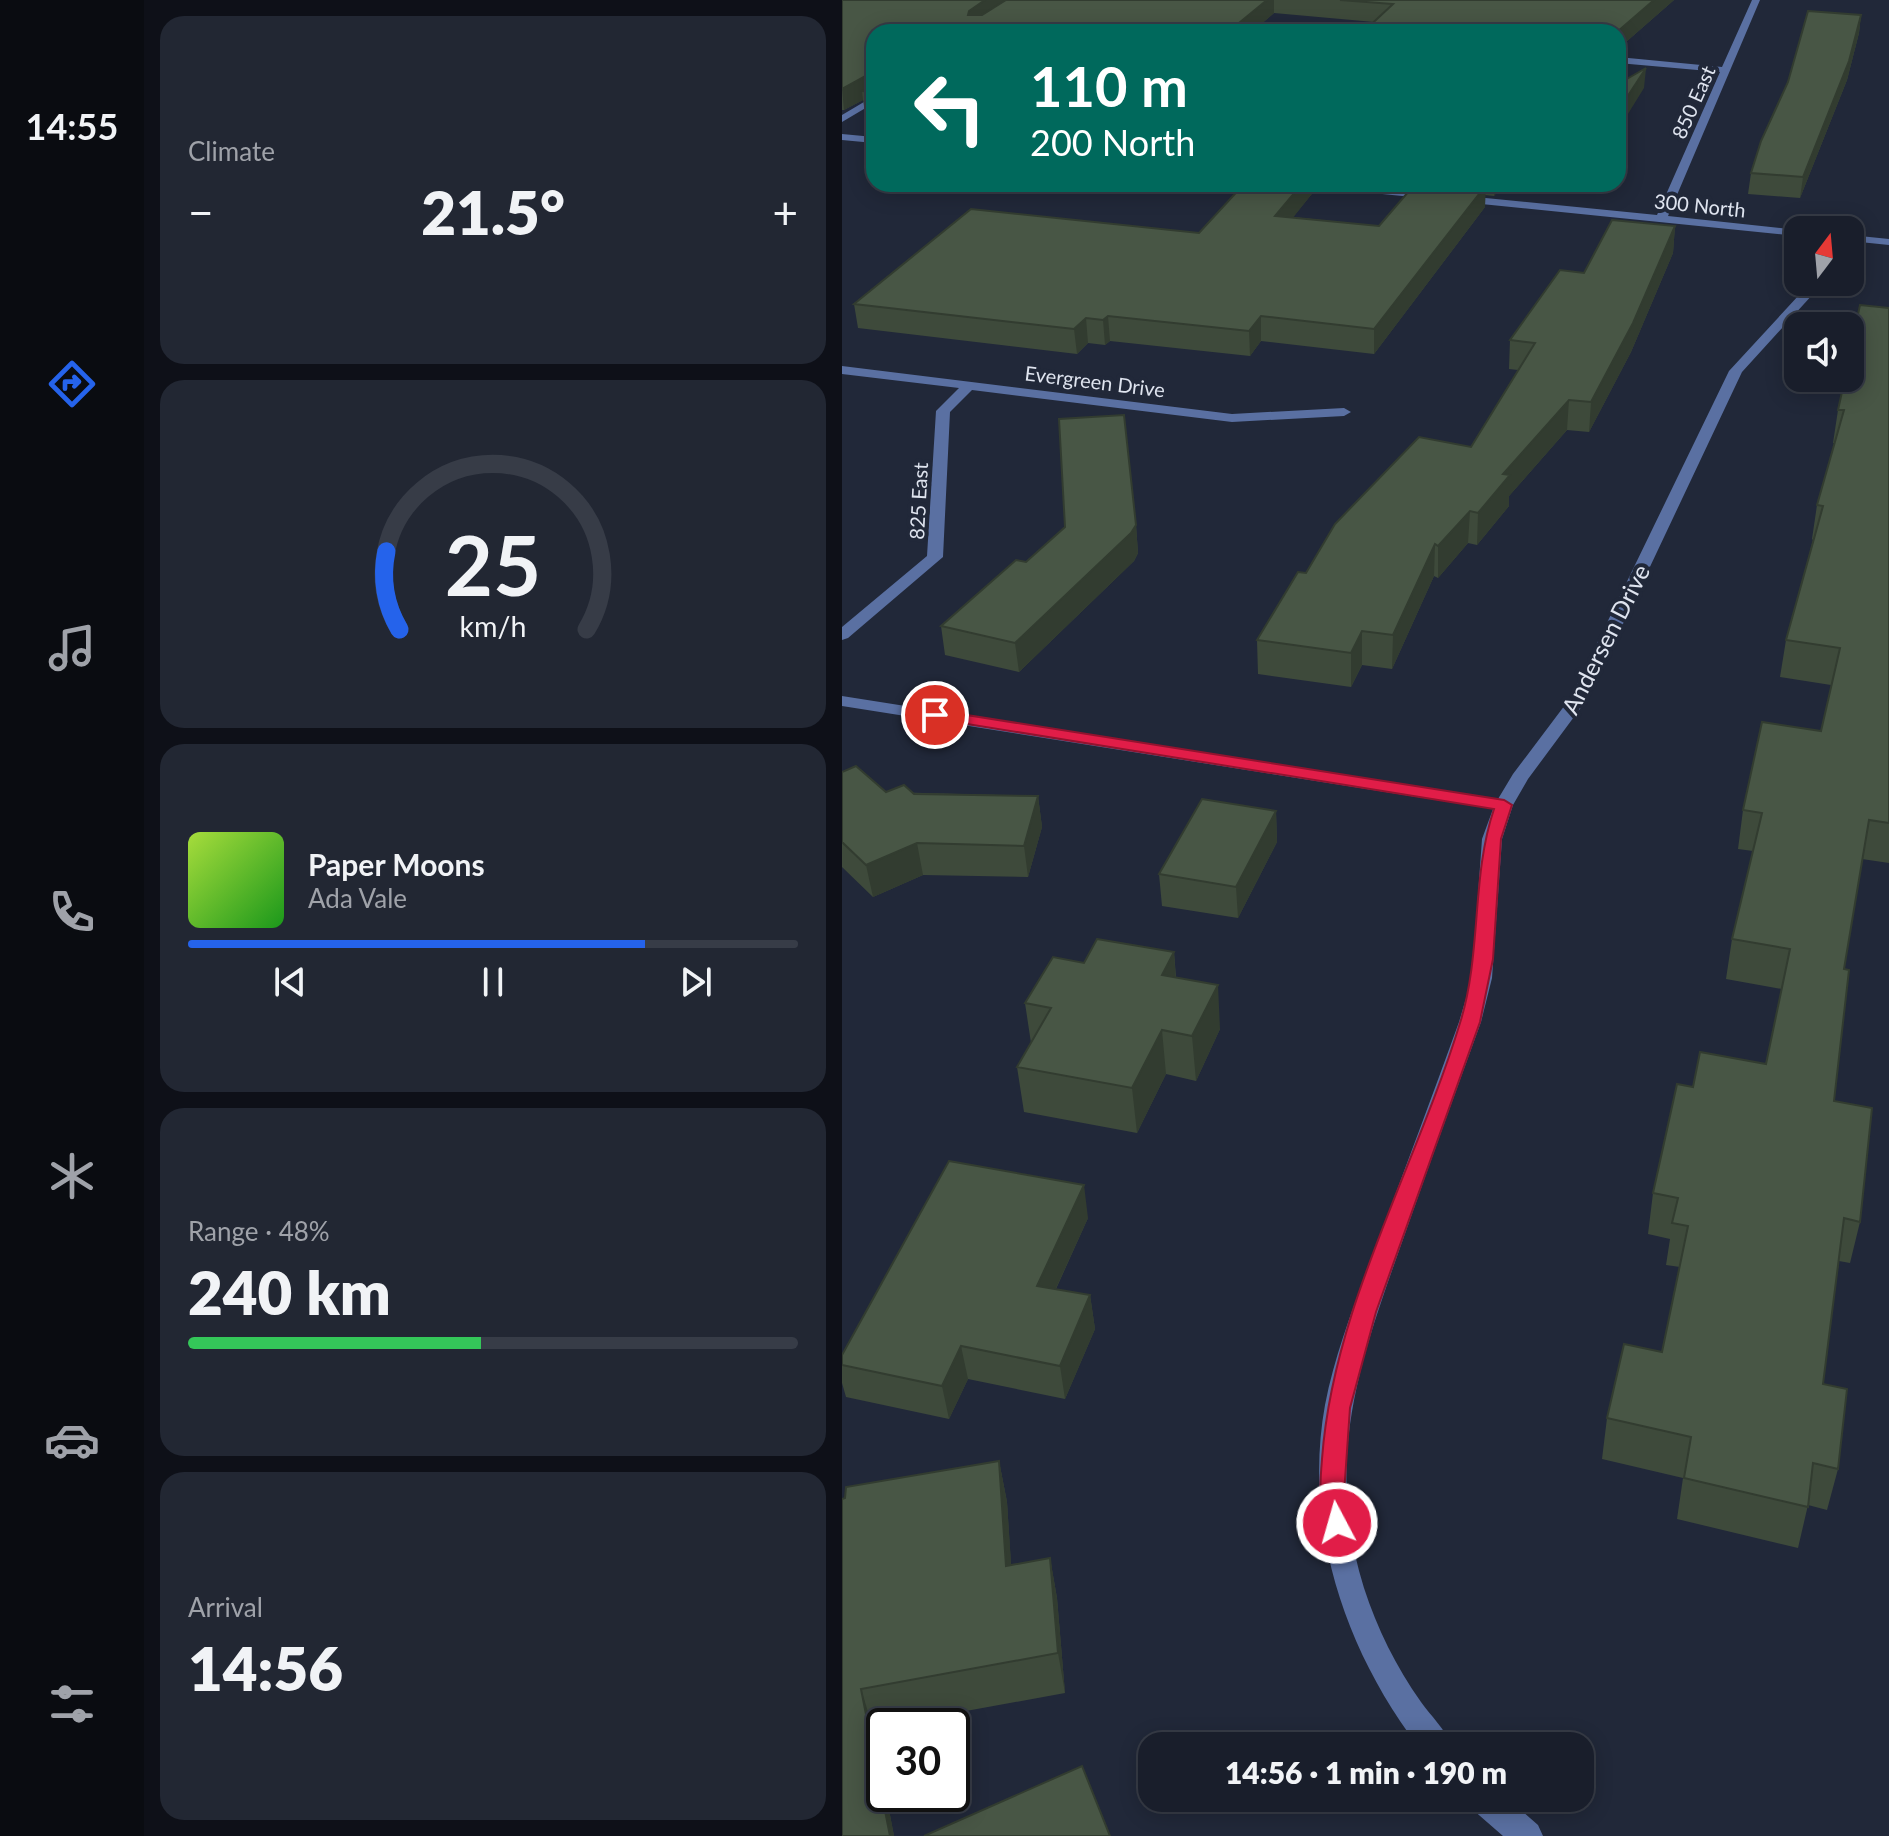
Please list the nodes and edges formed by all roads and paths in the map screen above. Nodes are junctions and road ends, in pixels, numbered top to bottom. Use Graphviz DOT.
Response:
graph roads {
  1 [pos="1756,0"];
  2 [pos="1626,61"];
  3 [pos="1728,70"];
  4 [pos="866,104"];
  5 [pos="842,119"];
  6 [pos="842,137"];
  7 [pos="866,139"];
  8 [pos="1393,192"];
  9 [pos="1661,219"];
  10 [pos="1784,232"];
  11 [pos="1864,239"];
  12 [pos="1889,242"];
  13 [pos="1805,296"];
  14 [pos="842,370"];
  15 [pos="969,386"];
  16 [pos="1344,412"];
  17 [pos="842,635"];
  18 [pos="842,701"];
  19 [pos="1504,805"];
  20 [pos="1427,1732"];
  21 [pos="1499,1812"];
  22 [pos="1527,1836"];
  1 -- 3 [label="street, 850 East"];
  2 -- 3 [label="street"];
  3 -- 9 [label="street, 850 East"];
  4 -- 5 [label="street"];
  6 -- 7 [label="street"];
  8 -- 9 [label="street, 300 North"];
  9 -- 10 [label="street, 300 North"];
  11 -- 12 [label="street"];
  13 -- 19 [label="street, Andersen Drive"];
  14 -- 15 [label="street, Evergreen Drive"];
  15 -- 16 [label="street, Evergreen Drive"];
  15 -- 17 [label="street, 825 East"];
  18 -- 19 [label="street"];
  19 -- 20 [label="street, Andersen Drive"];
  21 -- 22 [label="street"];
}
